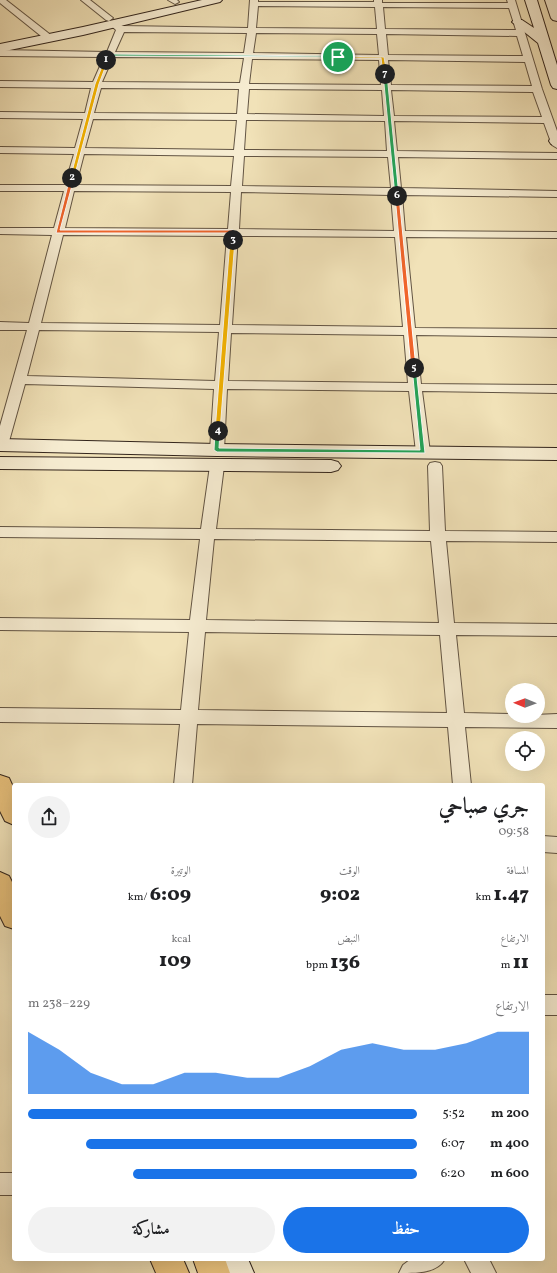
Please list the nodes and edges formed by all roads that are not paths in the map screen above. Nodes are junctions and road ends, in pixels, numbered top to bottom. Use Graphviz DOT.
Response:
graph roads {
  1 [pos="1,0"];
  2 [pos="85,0"];
  3 [pos="216,0"];
  4 [pos="531,0"];
  5 [pos="550,0"];
  6 [pos="177,1"];
  7 [pos="254,2"];
  8 [pos="378,3"];
  9 [pos="512,3"];
  10 [pos="557,18"];
  11 [pos="518,22"];
  12 [pos="114,24"];
  13 [pos="252,31"];
  14 [pos="381,31"];
  15 [pos="521,33"];
  16 [pos="46,36"];
  17 [pos="544,41"];
  18 [pos="0,43"];
  19 [pos="0,48"];
  20 [pos="0,53"];
  21 [pos="109,54"];
  22 [pos="247,56"];
  23 [pos="383,57"];
  24 [pos="528,59"];
  25 [pos="0,84"];
  26 [pos="97,84"];
  27 [pos="244,85"];
  28 [pos="557,85"];
  29 [pos="387,88"];
  30 [pos="537,89"];
  31 [pos="0,115"];
  32 [pos="88,116"];
  33 [pos="241,118"];
  34 [pos="389,118"];
  35 [pos="548,120"];
  36 [pos="557,141"];
  37 [pos="0,150"];
  38 [pos="79,151"];
  39 [pos="239,152"];
  40 [pos="393,154"];
  41 [pos="557,156"];
  42 [pos="0,188"];
  43 [pos="68,189"];
  44 [pos="235,189"];
  45 [pos="396,191"];
  46 [pos="557,194"];
  47 [pos="0,231"];
  48 [pos="58,232"];
  49 [pos="233,232"];
  50 [pos="401,233"];
  51 [pos="557,235"];
  52 [pos="0,326"];
  53 [pos="33,326"];
  54 [pos="226,328"];
  55 [pos="411,330"];
  56 [pos="557,333"];
  57 [pos="20,380"];
  58 [pos="220,385"];
  59 [pos="415,388"];
  60 [pos="557,389"];
  61 [pos="0,451"];
  62 [pos="557,454"];
  63 [pos="217,458"];
  64 [pos="429,459"];
  65 [pos="557,467"];
  66 [pos="0,532"];
  67 [pos="206,534"];
  68 [pos="438,535"];
  69 [pos="557,536"];
  70 [pos="0,624"];
  71 [pos="197,627"];
  72 [pos="447,629"];
  73 [pos="557,630"];
  74 [pos="0,716"];
  75 [pos="189,718"];
  76 [pos="456,721"];
  77 [pos="557,721"];
  78 [pos="183,783"];
  79 [pos="462,783"];
  80 [pos="0,785"];
  81 [pos="12,810"];
  82 [pos="545,844"];
  83 [pos="557,845"];
  84 [pos="0,884"];
  85 [pos="12,912"];
  86 [pos="545,1005"];
  87 [pos="557,1005"];
  88 [pos="0,1184"];
  89 [pos="12,1184"];
  90 [pos="157,1261"];
  91 [pos="167,1261"];
  92 [pos="210,1261"];
  93 [pos="231,1261"];
  94 [pos="430,1261"];
  95 [pos="477,1261"];
  96 [pos="160,1273"];
  97 [pos="173,1273"];
  98 [pos="214,1273"];
  99 [pos="238,1273"];
  100 [pos="411,1273"];
  101 [pos="484,1273"];
  1 -- 16 [label="street"];
  2 -- 12 [label="street"];
  3 -- 12 [label="street"];
  4 -- 17 [label="street"];
  5 -- 10 [label="street"];
  6 -- 12 [label="street"];
  7 -- 8 [label="street"];
  7 -- 13 [label="street"];
  8 -- 9 [label="street"];
  8 -- 14 [label="street"];
  9 -- 11 [label="street"];
  11 -- 15 [label="street"];
  11 -- 17 [label="street"];
  12 -- 13 [label="street"];
  12 -- 16 [label="street"];
  12 -- 21 [label="street"];
  13 -- 14 [label="street"];
  13 -- 22 [label="street"];
  14 -- 15 [label="street"];
  14 -- 23 [label="street"];
  15 -- 24 [label="street"];
  16 -- 18 [label="street"];
  16 -- 19 [label="street"];
  17 -- 28 [label="street"];
  20 -- 21 [label="street"];
  21 -- 22 [label="street"];
  21 -- 26 [label="street"];
  22 -- 23 [label="street"];
  22 -- 27 [label="street"];
  23 -- 24 [label="street"];
  23 -- 29 [label="street"];
  24 -- 30 [label="street"];
  25 -- 26 [label="street"];
  26 -- 27 [label="street"];
  26 -- 32 [label="street"];
  27 -- 29 [label="street"];
  27 -- 33 [label="street"];
  29 -- 30 [label="street"];
  29 -- 34 [label="street"];
  30 -- 35 [label="street"];
  31 -- 32 [label="street"];
  32 -- 33 [label="street"];
  32 -- 38 [label="street"];
  33 -- 34 [label="street"];
  33 -- 39 [label="street"];
  34 -- 35 [label="street"];
  34 -- 40 [label="street"];
  35 -- 36 [label="street"];
  37 -- 38 [label="street"];
  38 -- 39 [label="street"];
  38 -- 43 [label="street"];
  39 -- 40 [label="street"];
  39 -- 44 [label="street"];
  40 -- 41 [label="street"];
  40 -- 45 [label="street"];
  42 -- 43 [label="street"];
  43 -- 44 [label="street"];
  43 -- 48 [label="street"];
  44 -- 45 [label="street"];
  44 -- 49 [label="street"];
  45 -- 46 [label="street"];
  45 -- 50 [label="street"];
  47 -- 48 [label="street"];
  48 -- 49 [label="street"];
  48 -- 53 [label="street"];
  49 -- 50 [label="street"];
  49 -- 54 [label="street"];
  50 -- 51 [label="street"];
  50 -- 55 [label="street"];
  52 -- 53 [label="street"];
  53 -- 54 [label="street"];
  53 -- 57 [label="street"];
  54 -- 55 [label="street"];
  54 -- 58 [label="street"];
  55 -- 56 [label="street"];
  55 -- 59 [label="street"];
  57 -- 58 [label="street"];
  57 -- 61 [label="street"];
  58 -- 59 [label="street"];
  58 -- 63 [label="street"];
  59 -- 60 [label="street"];
  59 -- 64 [label="street"];
  61 -- 63 [label="street"];
  62 -- 64 [label="street"];
  63 -- 64 [label="street"];
  63 -- 67 [label="street"];
  64 -- 65 [label="street"];
  64 -- 68 [label="street"];
  66 -- 67 [label="street"];
  67 -- 68 [label="street"];
  67 -- 71 [label="street"];
  68 -- 69 [label="street"];
  68 -- 72 [label="street"];
  70 -- 71 [label="street"];
  71 -- 72 [label="street"];
  71 -- 75 [label="street"];
  72 -- 73 [label="street"];
  72 -- 76 [label="street"];
  74 -- 75 [label="street"];
  75 -- 76 [label="street"];
  75 -- 78 [label="street"];
  76 -- 77 [label="street"];
  76 -- 79 [label="street"];
  80 -- 81 [label="highway"];
  82 -- 83 [label="street"];
  84 -- 85 [label="highway"];
  86 -- 87 [label="street"];
  88 -- 89 [label="street"];
  90 -- 96 [label="street"];
  91 -- 97 [label="highway"];
  92 -- 98 [label="highway"];
  93 -- 99 [label="street"];
  94 -- 100 [label="street"];
  95 -- 101 [label="street"];
}
